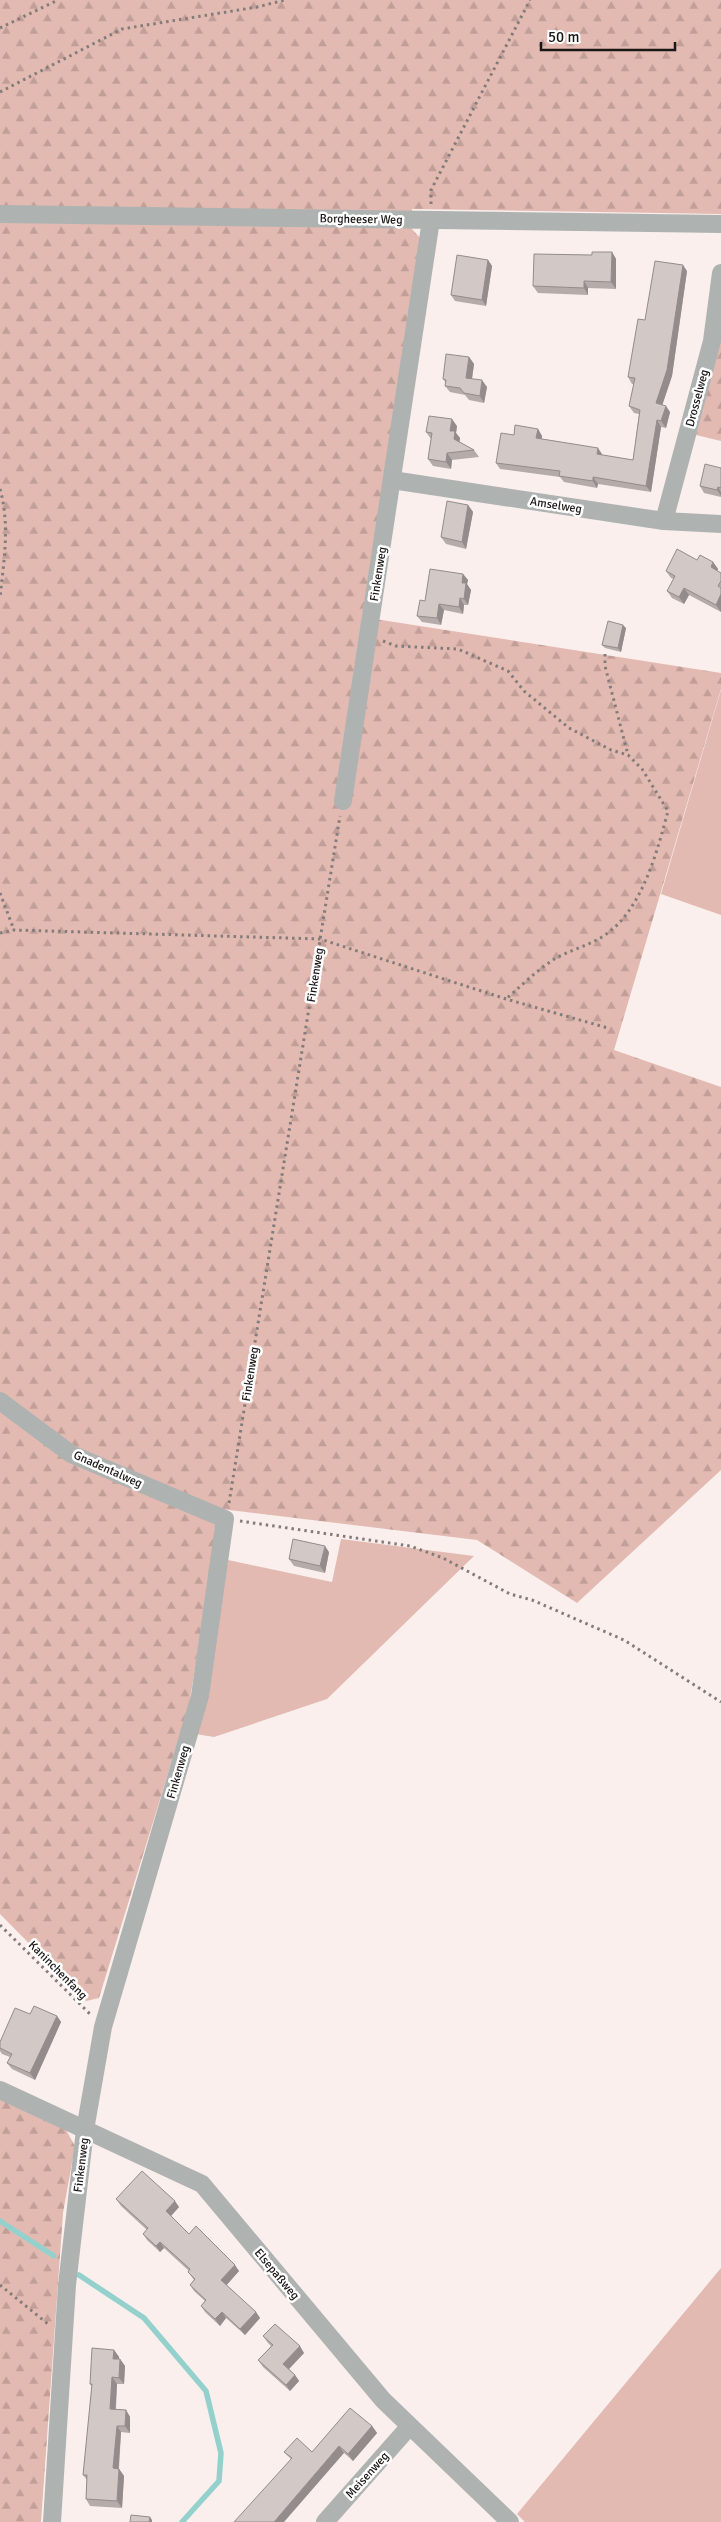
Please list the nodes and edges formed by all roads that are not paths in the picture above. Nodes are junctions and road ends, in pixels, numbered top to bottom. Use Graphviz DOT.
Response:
graph roads {
  1 [pos="0,214"];
  2 [pos="431,220"];
  3 [pos="721,224"];
  4 [pos="721,273"];
  5 [pos="392,480"];
  6 [pos="664,521"];
  7 [pos="721,524"];
  8 [pos="343,801"];
  9 [pos="0,1401"];
  10 [pos="225,1519"];
  11 [pos="0,2090"];
  12 [pos="85,2130"];
  13 [pos="410,2427"];
  14 [pos="52,2522"];
  15 [pos="325,2522"];
  16 [pos="510,2522"];
  1 -- 2 [label="street, Borgheeser Weg"];
  2 -- 3 [label="street, Borgheeser Weg"];
  2 -- 5 [label="street, Finkenweg"];
  4 -- 6 [label="street, Drosselweg"];
  5 -- 6 [label="street, Amselweg"];
  5 -- 8 [label="street, Finkenweg"];
  6 -- 7 [label="street, Amselweg"];
  9 -- 10 [label="street, Gnadentalweg"];
  10 -- 12 [label="street, Finkenweg"];
  11 -- 12 [label="street, Elsepaßweg"];
  12 -- 13 [label="street, Elsepaßweg"];
  12 -- 14 [label="street, Finkenweg"];
  13 -- 15 [label="street, Meisenweg"];
  13 -- 16 [label="street, Elsepaßweg"];
}
